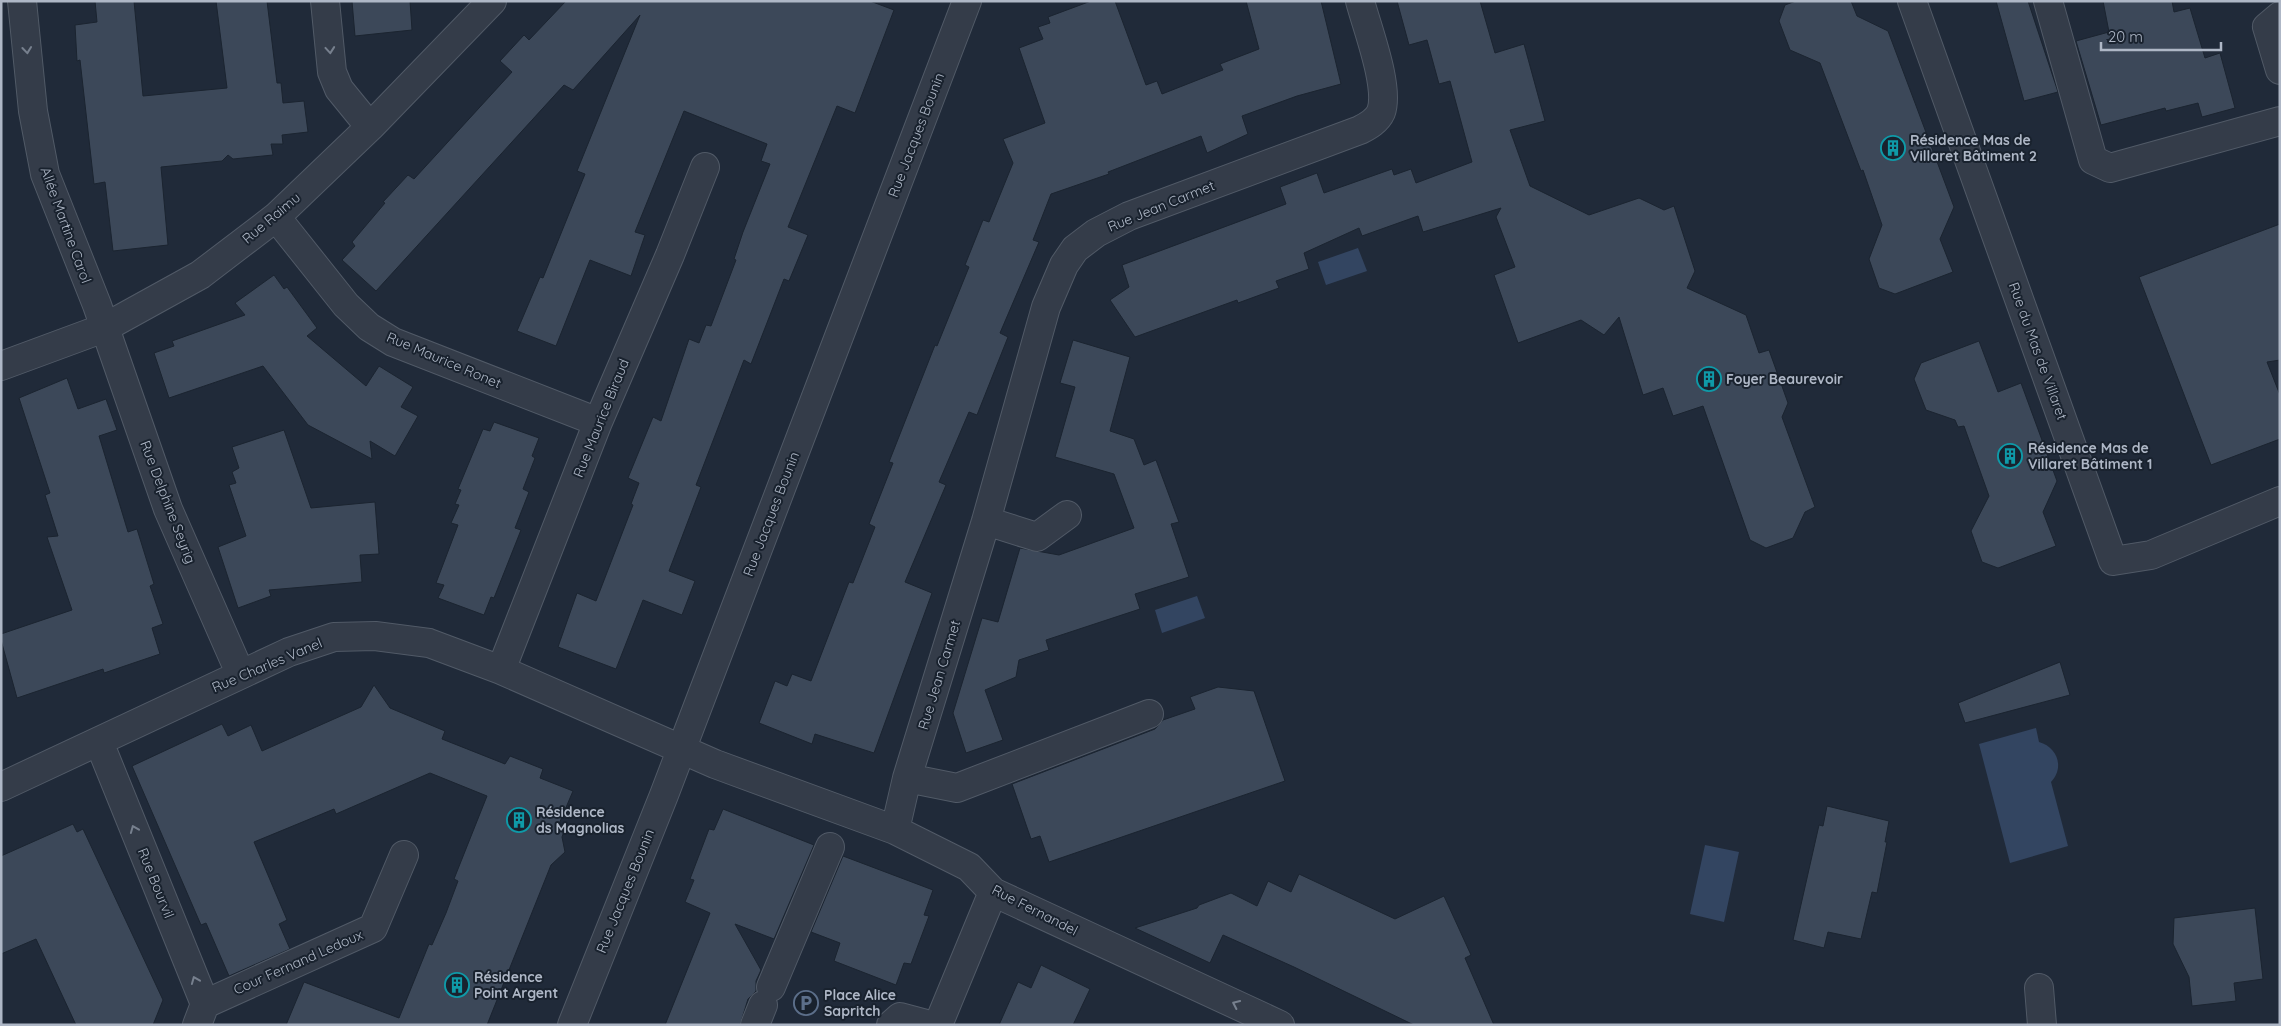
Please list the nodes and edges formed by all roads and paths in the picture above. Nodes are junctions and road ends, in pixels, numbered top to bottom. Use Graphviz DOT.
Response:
graph roads {
  1 [pos="22,1"];
  2 [pos="325,1"];
  3 [pos="492,1"];
  4 [pos="967,1"];
  5 [pos="1360,1"];
  6 [pos="1912,1"];
  7 [pos="2048,1"];
  8 [pos="2280,16"];
  9 [pos="2280,70"];
  10 [pos="2280,121"];
  11 [pos="370,128"];
  12 [pos="705,167"];
  13 [pos="276,217"];
  14 [pos="104,328"];
  15 [pos="1,366"];
  16 [pos="598,422"];
  17 [pos="2280,501"];
  18 [pos="1067,515"];
  19 [pos="986,522"];
  20 [pos="501,670"];
  21 [pos="240,673"];
  22 [pos="1149,714"];
  23 [pos="99,742"];
  24 [pos="681,750"];
  25 [pos="907,778"];
  26 [pos="1,787"];
  27 [pos="895,830"];
  28 [pos="830,847"];
  29 [pos="404,855"];
  30 [pos="993,892"];
  31 [pos="2039,988"];
  32 [pos="763,1005"];
  33 [pos="201,1014"];
  34 [pos="572,1025"];
  35 [pos="891,1025"];
  36 [pos="930,1025"];
  37 [pos="938,1025"];
  38 [pos="1280,1025"];
  39 [pos="2042,1025"];
  1 -- 14 [label="street, Allée Martine Carol, one-way"];
  2 -- 11 [label="street, one-way"];
  3 -- 11 [label="street, Rue Raimu"];
  4 -- 24 [label="street, Rue Jacques Bounin"];
  5 -- 19 [label="street, Rue Jean Carmet"];
  6 -- 17 [label="street, Rue du Mas de Villaret"];
  7 -- 10 [label="street"];
  8 -- 9 [label="street"];
  11 -- 13 [label="street, Rue Raimu"];
  12 -- 16 [label="street, Rue Maurice Biraud"];
  13 -- 14 [label="street, Rue Raimu"];
  13 -- 16 [label="street, Rue Maurice Ronet"];
  14 -- 15 [label="street, Rue Raimu"];
  14 -- 21 [label="street, Rue Delphine Seyrig"];
  16 -- 20 [label="street, Rue Maurice Biraud"];
  18 -- 19 [label="street"];
  19 -- 25 [label="street, Rue Jean Carmet"];
  20 -- 21 [label="street, Rue Charles Vanel"];
  20 -- 24 [label="street, Rue Charles Vanel"];
  21 -- 23 [label="street, Rue Charles Vanel"];
  22 -- 25 [label="street"];
  23 -- 26 [label="street, Rue Charles Vanel"];
  33 -- 23 [label="street, Rue Bourvil, one-way"];
  24 -- 27 [label="street, Rue Fernandel"];
  24 -- 34 [label="street, Rue Jacques Bounin"];
  25 -- 27 [label="street, Rue Jean Carmet"];
  27 -- 30 [label="street, Rue Fernandel"];
  28 -- 32 [label="street"];
  29 -- 33 [label="street, Cour Fernand Ledoux"];
  30 -- 37 [label="street"];
  38 -- 30 [label="street, Rue Fernandel, one-way"];
  31 -- 39 [label="street"];
  35 -- 36 [label="street"];
}
